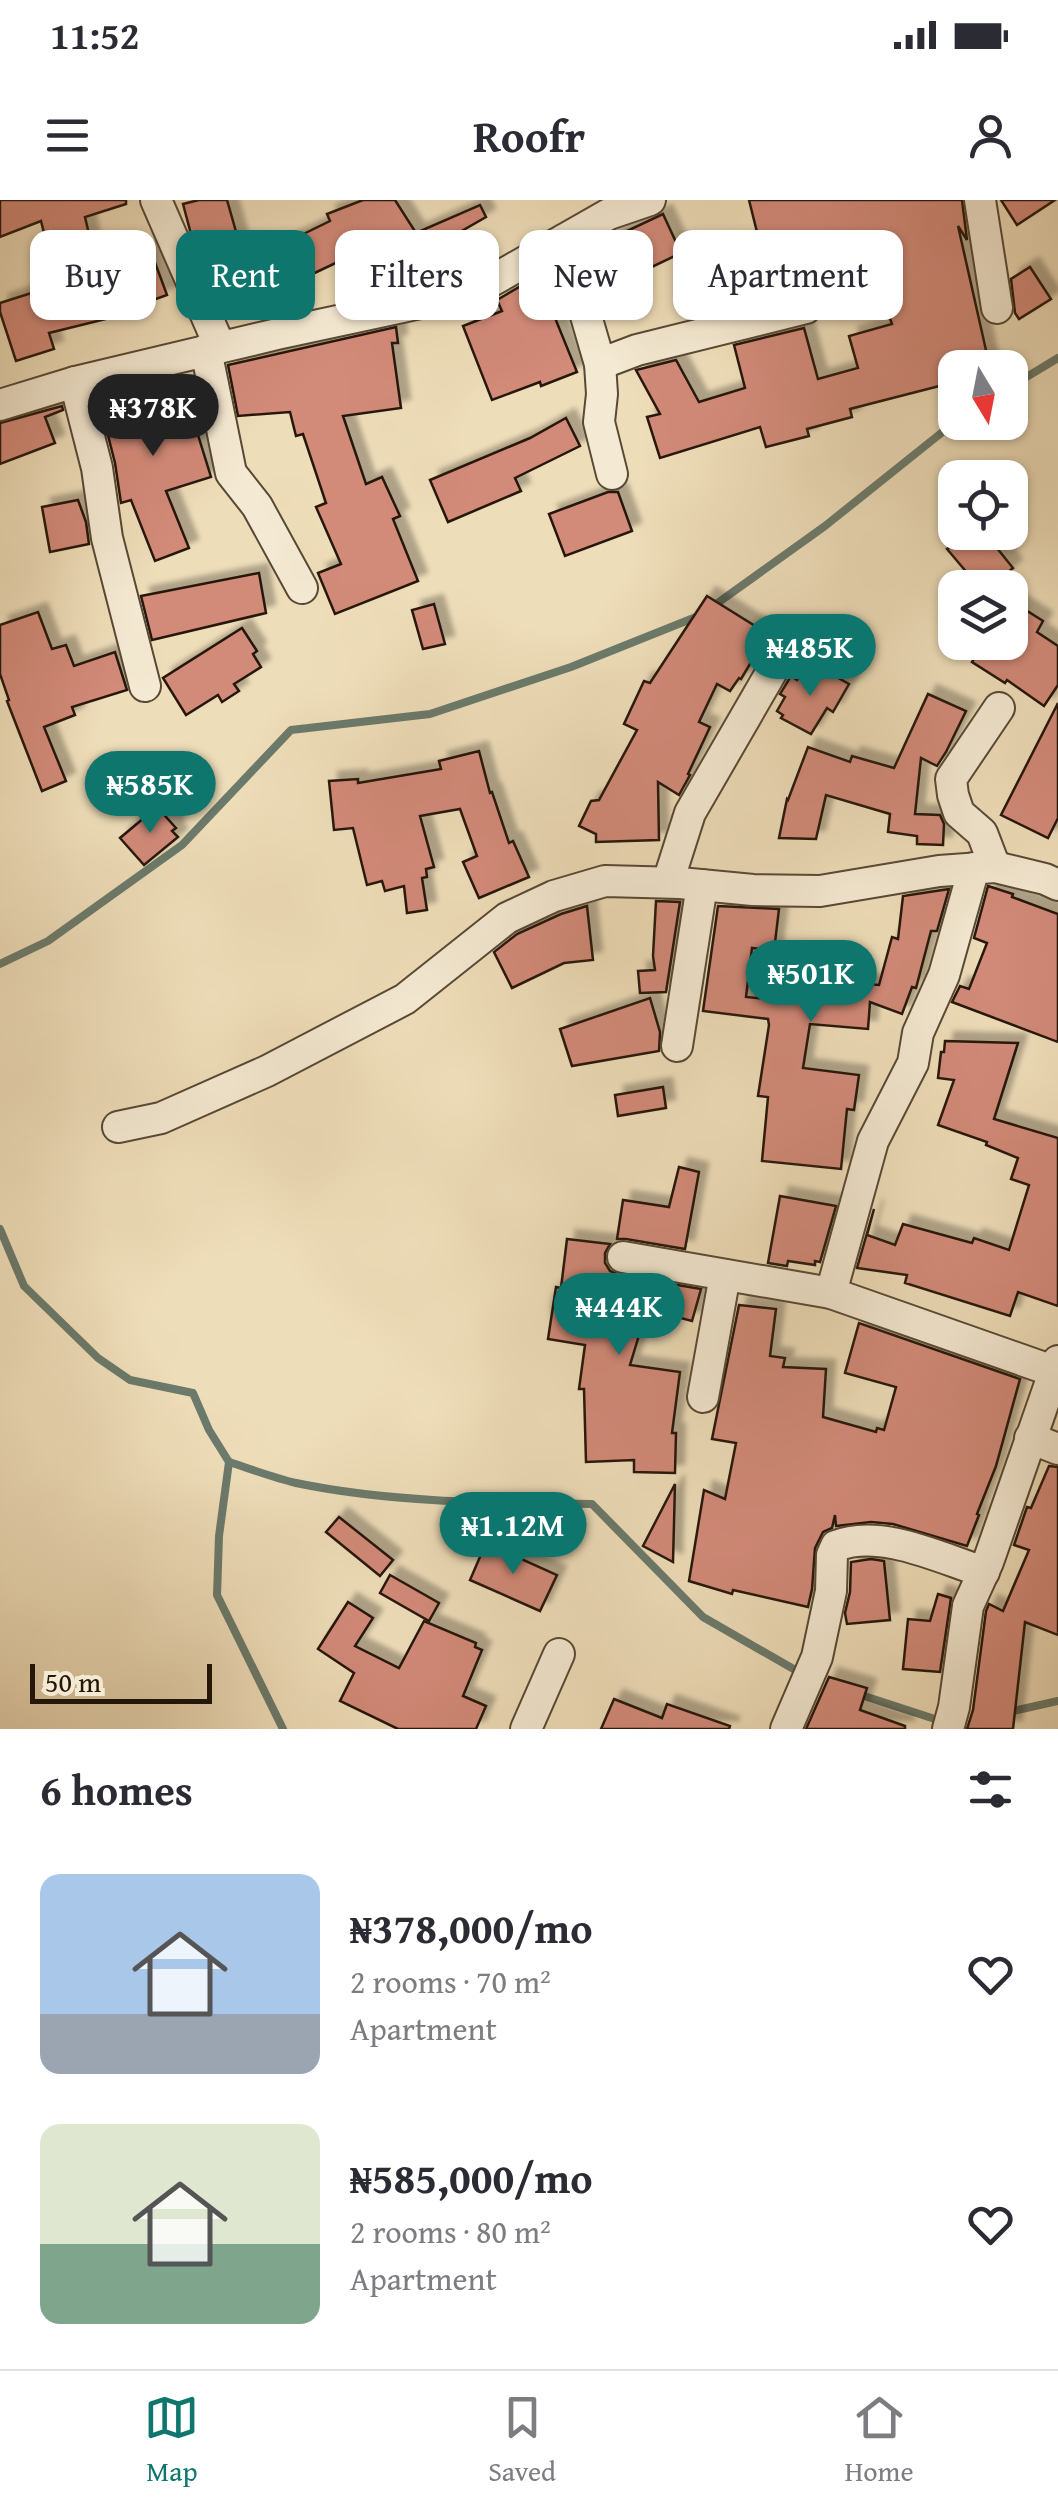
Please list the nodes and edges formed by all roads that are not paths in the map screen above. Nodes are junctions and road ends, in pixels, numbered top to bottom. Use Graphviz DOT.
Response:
graph roads {
  1 [pos="156,200"];
  2 [pos="650,200"];
  3 [pos="980,200"];
  4 [pos="600,207"];
  5 [pos="575,230"];
  6 [pos="519,265"];
  7 [pos="997,308"];
  8 [pos="587,320"];
  9 [pos="758,320"];
  10 [pos="213,349"];
  11 [pos="600,364"];
  12 [pos="75,382"];
  13 [pos="0,406"];
  14 [pos="612,474"];
  15 [pos="302,588"];
  16 [pos="794,633"];
  17 [pos="145,686"];
  18 [pos="999,708"];
  19 [pos="984,867"];
  20 [pos="668,882"];
  21 [pos="702,885"];
  22 [pos="1058,885"];
  23 [pos="677,1046"];
  24 [pos="118,1127"];
  25 [pos="623,1257"];
  26 [pos="724,1275"];
  27 [pos="831,1294"];
  28 [pos="1056,1366"];
  29 [pos="703,1397"];
  30 [pos="1044,1443"];
  31 [pos="984,1572"];
  32 [pos="559,1654"];
  33 [pos="526,1729"];
  34 [pos="786,1729"];
  35 [pos="948,1729"];
  1 -- 10 [label="street"];
  2 -- 4 [label="street"];
  3 -- 7 [label="street"];
  4 -- 5 [label="street"];
  6 -- 10 [label="street"];
  8 -- 11 [label="street"];
  9 -- 11 [label="street"];
  10 -- 12 [label="street"];
  10 -- 15 [label="street"];
  11 -- 14 [label="street"];
  12 -- 13 [label="street"];
  12 -- 17 [label="street"];
  16 -- 20 [label="street"];
  18 -- 19 [label="street"];
  19 -- 21 [label="street"];
  19 -- 22 [label="street"];
  19 -- 27 [label="street"];
  20 -- 21 [label="street"];
  20 -- 24 [label="street"];
  21 -- 23 [label="street"];
  25 -- 26 [label="street"];
  26 -- 27 [label="street"];
  26 -- 29 [label="street"];
  27 -- 28 [label="street"];
  28 -- 30 [label="street"];
  30 -- 31 [label="street"];
  31 -- 34 [label="street"];
  31 -- 35 [label="street"];
  32 -- 33 [label="street"];
}
